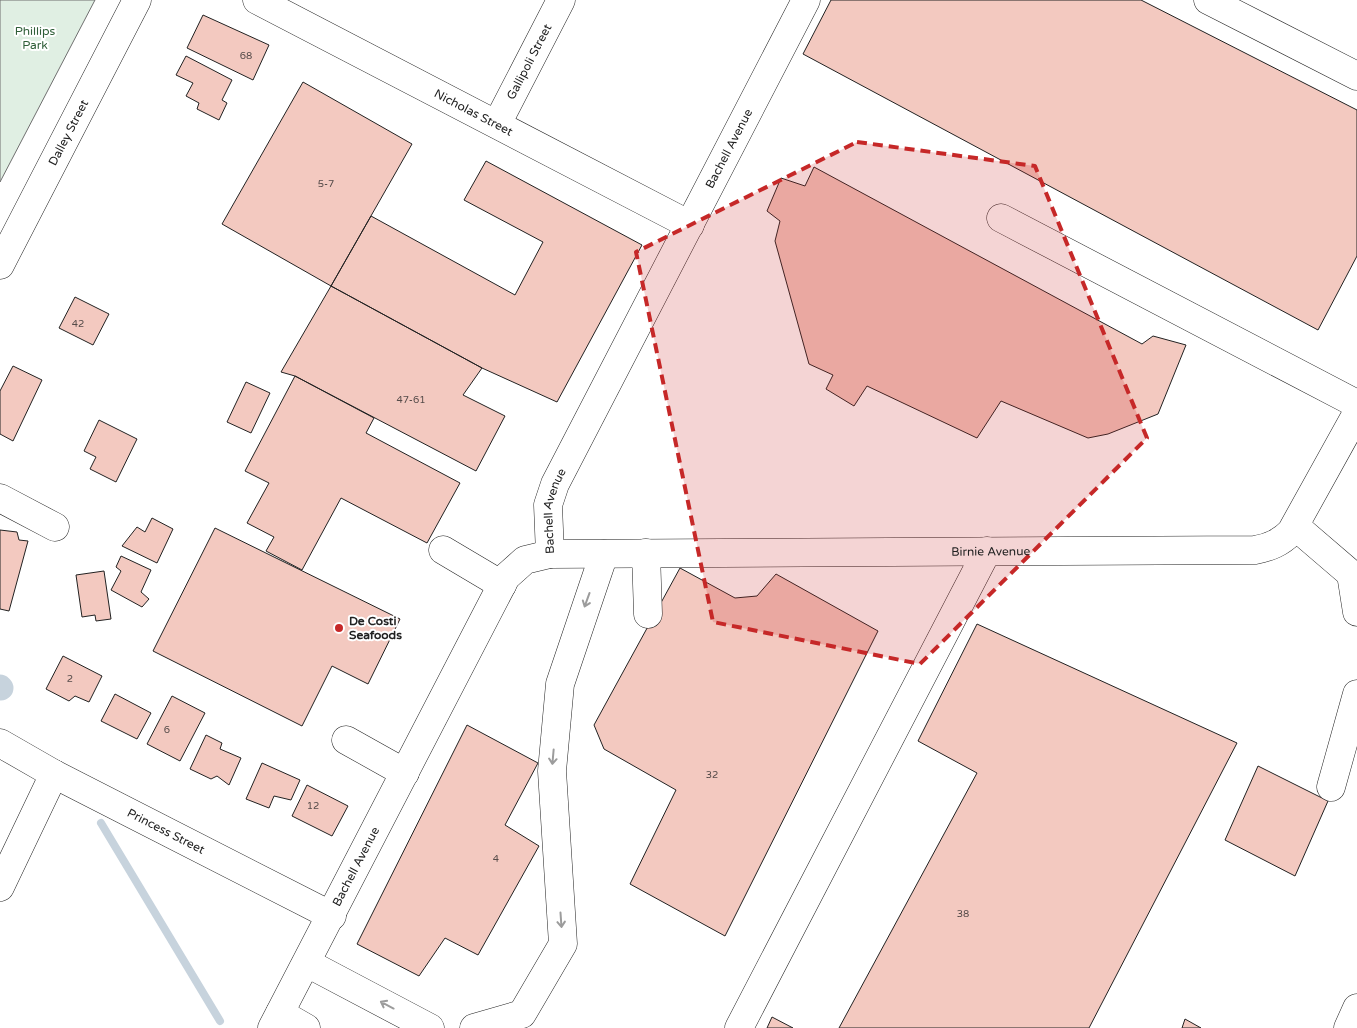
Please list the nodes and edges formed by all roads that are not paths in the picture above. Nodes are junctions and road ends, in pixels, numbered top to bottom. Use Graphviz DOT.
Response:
graph roads {
  1 [pos="137,0"];
  2 [pos="258,0"];
  3 [pos="561,0"];
  4 [pos="806,0"];
  5 [pos="1208,0"];
  6 [pos="1357,76"];
  7 [pos="497,124"];
  8 [pos="1001,218"];
  9 [pos="690,225"];
  10 [pos="0,265"];
  11 [pos="1357,404"];
  12 [pos="1353,431"];
  13 [pos="0,498"];
  14 [pos="1295,526"];
  15 [pos="55,527"];
  16 [pos="443,550"];
  17 [pos="987,551"];
  18 [pos="646,553"];
  19 [pos="550,554"];
  20 [pos="604,554"];
  21 [pos="502,585"];
  22 [pos="1357,612"];
  23 [pos="648,614"];
  24 [pos="1357,694"];
  25 [pos="346,740"];
  26 [pos="0,743"];
  27 [pos="405,773"];
  28 [pos="54,774"];
  29 [pos="1331,787"];
  30 [pos="0,887"];
  31 [pos="332,916"];
  32 [pos="307,963"];
  33 [pos="1357,1008"];
  34 [pos="276,1021"];
  35 [pos="306,1028"];
  36 [pos="430,1028"];
  37 [pos="474,1028"];
  38 [pos="739,1028"];
  39 [pos="1348,1028"];
  1 -- 10 [label="street, Dalley Street"];
  2 -- 7 [label="street, Nicholas Street"];
  3 -- 7 [label="street, Gallipoli Street"];
  4 -- 9 [label="street, Bachell Avenue"];
  5 -- 6 [label="street"];
  7 -- 9 [label="street, Nicholas Street"];
  8 -- 11 [label="street"];
  9 -- 19 [label="street, Bachell Avenue"];
  12 -- 14 [label="street, Birnie Avenue"];
  13 -- 15 [label="street"];
  14 -- 17 [label="street, Birnie Avenue"];
  14 -- 22 [label="street"];
  16 -- 21 [label="street"];
  17 -- 18 [label="street, Birnie Avenue"];
  17 -- 38 [label="street"];
  18 -- 20 [label="street, Birnie Avenue"];
  18 -- 23 [label="street"];
  19 -- 20 [label="street, Birnie Avenue"];
  19 -- 21 [label="street, Bachell Avenue"];
  20 -- 37 [label="street, one-way"];
  21 -- 27 [label="street, Bachell Avenue"];
  24 -- 29 [label="street"];
  25 -- 27 [label="street"];
  26 -- 28 [label="street, Princess Street"];
  27 -- 31 [label="street, Bachell Avenue"];
  28 -- 30 [label="street"];
  28 -- 31 [label="street, Princess Street"];
  31 -- 32 [label="street, Bachell Avenue"];
  32 -- 34 [label="street, Bachell Avenue"];
  36 -- 32 [label="street, one-way"];
  33 -- 39 [label="street"];
  34 -- 35 [label="street"];
}
